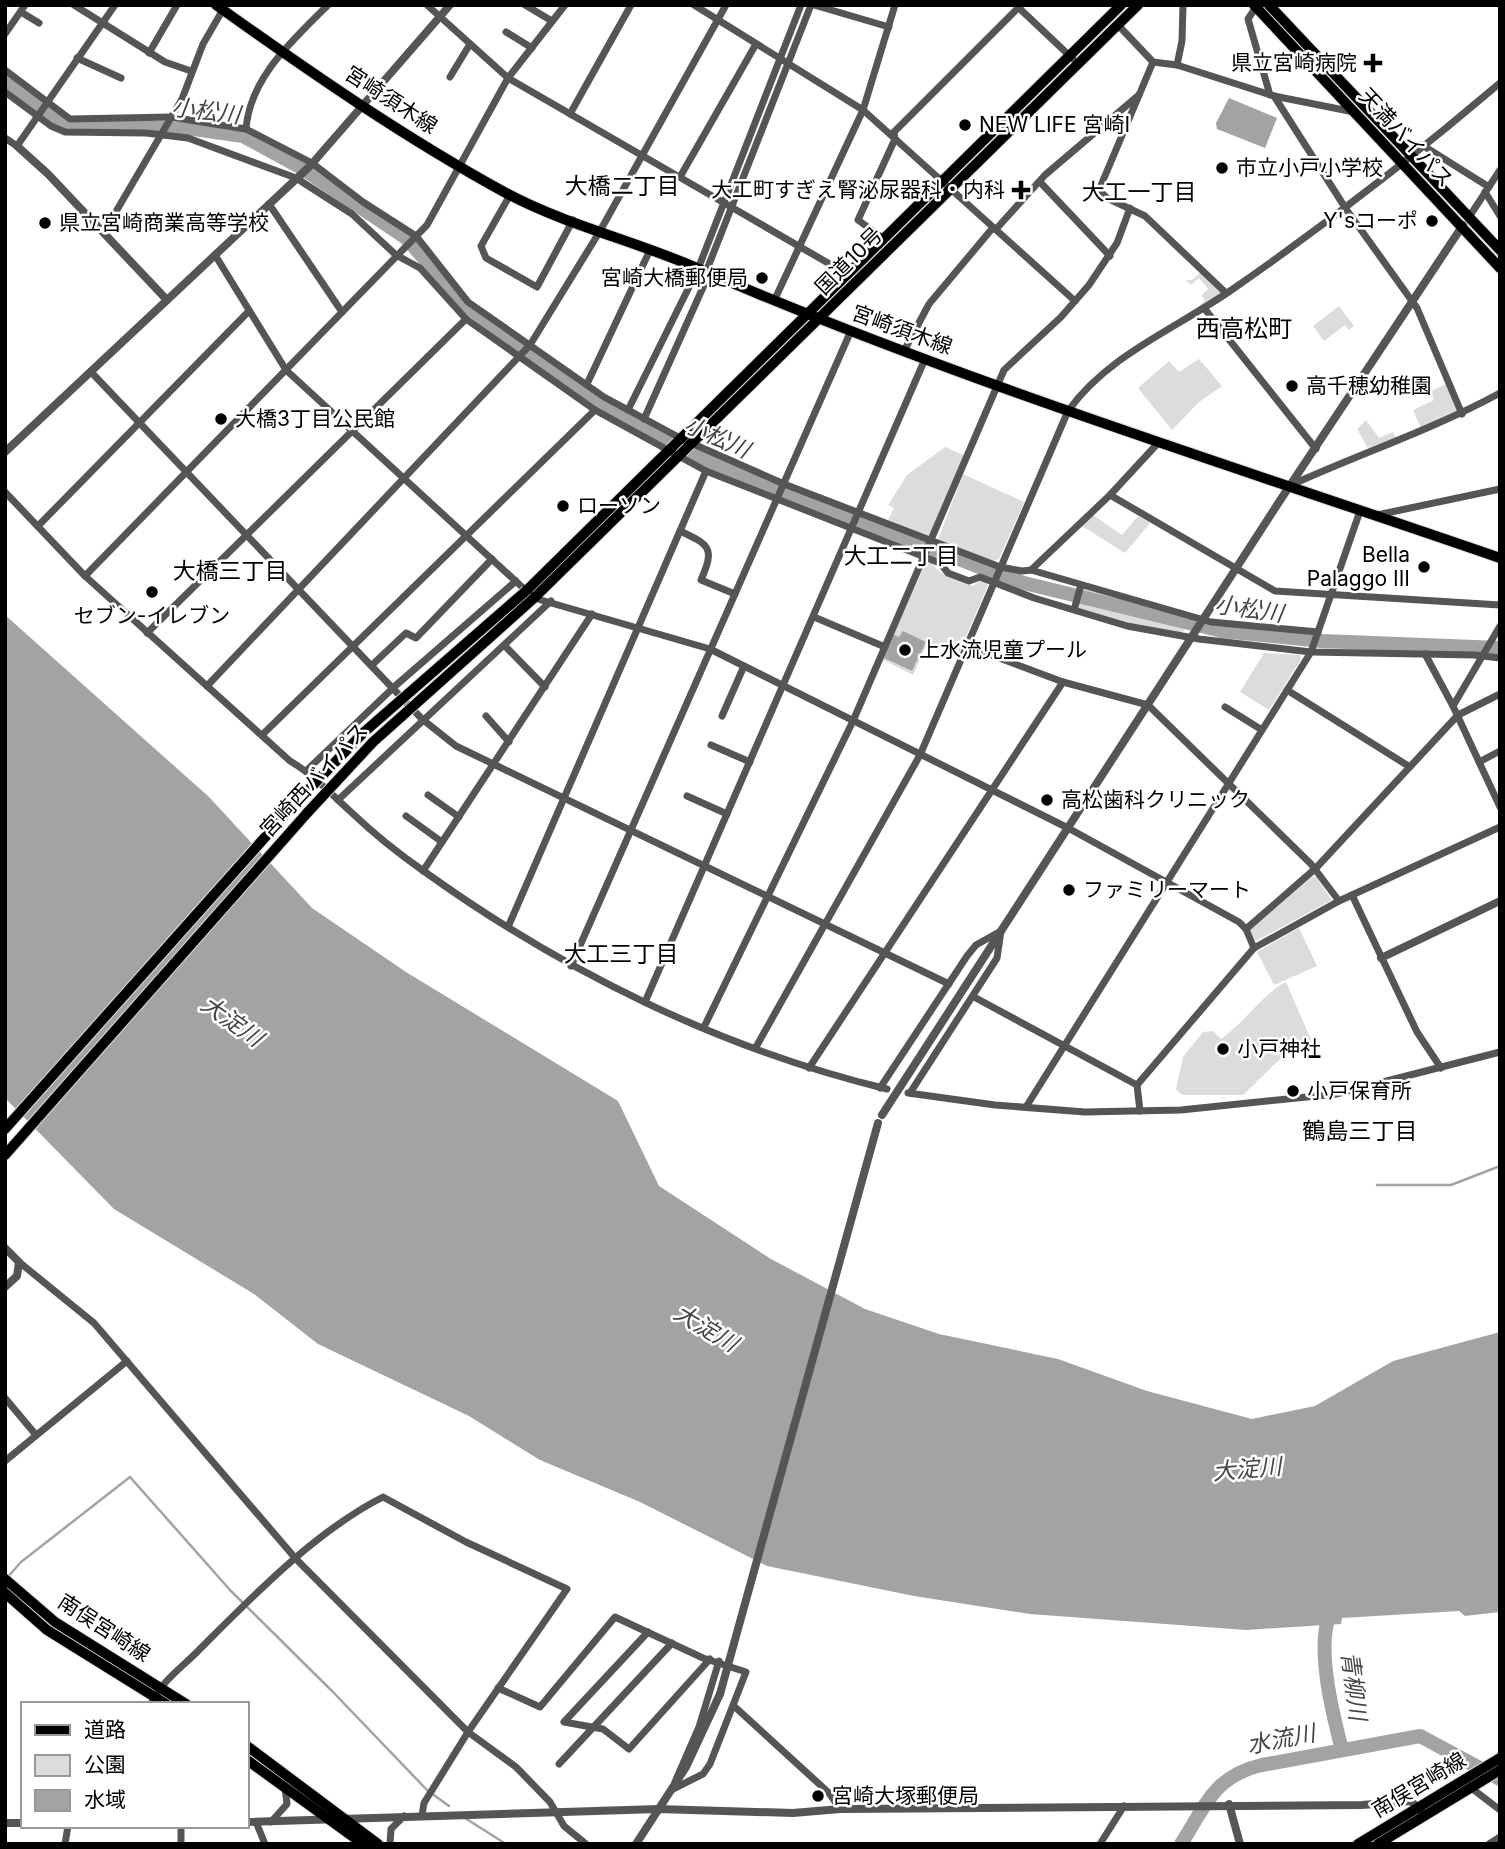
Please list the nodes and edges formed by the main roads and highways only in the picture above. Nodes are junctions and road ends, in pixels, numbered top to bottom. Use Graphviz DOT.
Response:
graph roads {
  1 [pos="1121,5"];
  2 [pos="1138,5"];
  3 [pos="1269,5"];
  4 [pos="1255,6"];
  5 [pos="221,7"];
  6 [pos="1074,60"];
  7 [pos="1406,159"];
  8 [pos="948,184"];
  9 [pos="1500,250"];
  10 [pos="1500,268"];
  11 [pos="812,317"];
  12 [pos="674,454"];
  13 [pos="1500,558"];
  14 [pos="530,594"];
  15 [pos="5,1129"];
  16 [pos="5,1156"];
  17 [pos="8,1586"];
  18 [pos="156,1695"];
  19 [pos="179,1702"];
  20 [pos="248,1747"];
  21 [pos="248,1761"];
  22 [pos="1499,1763"];
  23 [pos="1422,1812"];
  24 [pos="363,1844"];
  25 [pos="378,1844"];
  26 [pos="1358,1844"];
  27 [pos="1378,1844"];
  1 -- 6 [label="main road, 国道10号"];
  2 -- 6 [label="main road, 国道10号"];
  3 -- 7 [label="main road, 天満バイパス"];
  4 -- 7 [label="main road, 天満バイパス"];
  5 -- 11 [label="main road, 宮崎須木線"];
  6 -- 8 [label="main road, 国道10号"];
  7 -- 9 [label="main road, 天満バイパス"];
  7 -- 10 [label="main road, 天満バイパス"];
  8 -- 11 [label="main road, 国道10号"];
  8 -- 11 [label="main road, 国道10号"];
  11 -- 12 [label="main road, 国道10号"];
  11 -- 13 [label="main road, 宮崎須木線"];
  12 -- 14 [label="main road, 宮崎西バイパス"];
  14 -- 15 [label="main road, 宮崎西バイパス, bridge"];
  14 -- 16 [label="main road, 宮崎西バイパス, bridge"];
  17 -- 18 [label="main road, 南俣宮崎線"];
  18 -- 19 [label="main road, 南俣宮崎線"];
  20 -- 25 [label="main road"];
  21 -- 24 [label="main road"];
  22 -- 23 [label="main road, 南俣宮崎線"];
  23 -- 26 [label="main road, 南俣宮崎線"];
  23 -- 27 [label="main road, 南俣宮崎線"];
}
